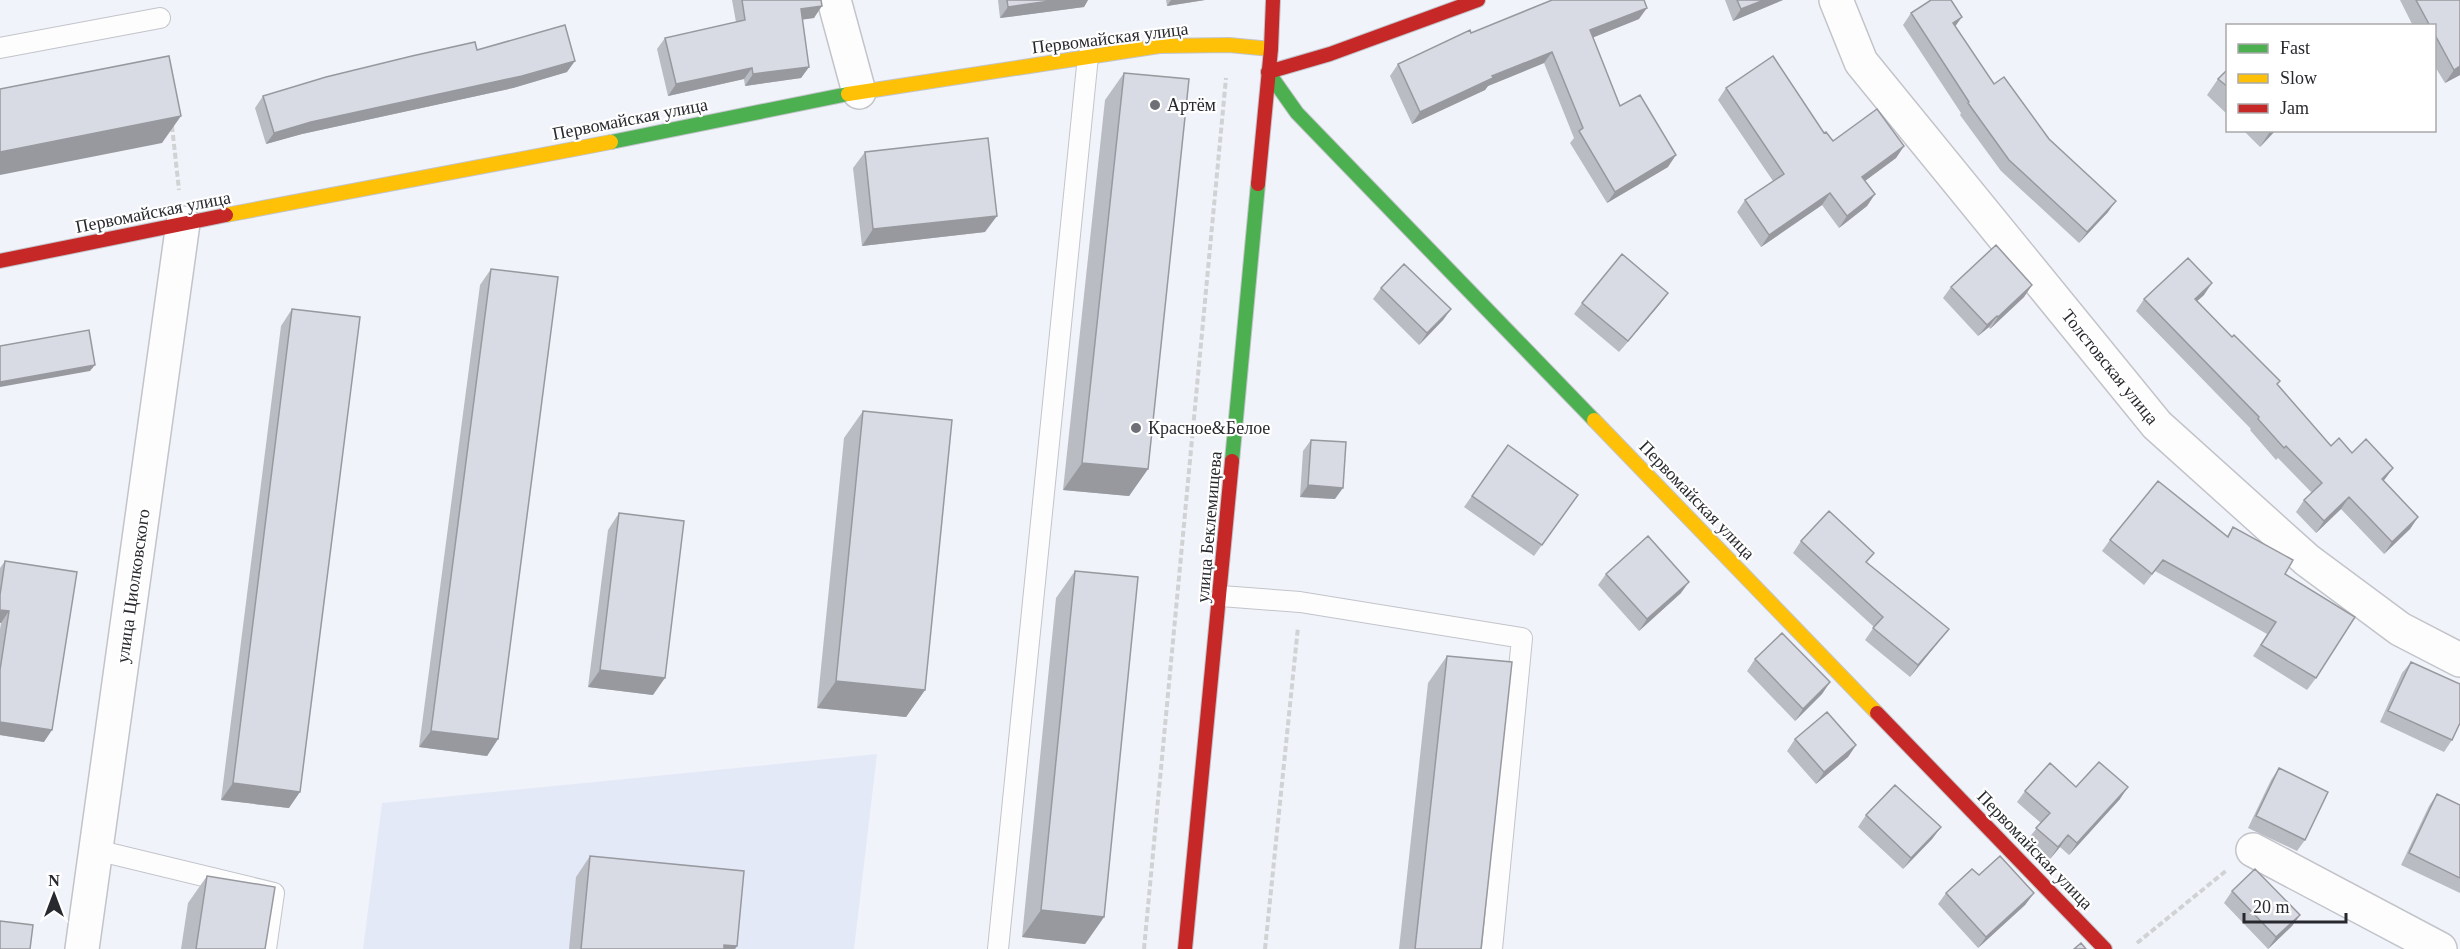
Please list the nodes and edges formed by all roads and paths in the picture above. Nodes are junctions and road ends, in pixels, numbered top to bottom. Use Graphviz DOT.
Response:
graph roads {
  1 [pos="834,0"];
  2 [pos="1273,0"];
  3 [pos="1478,0"];
  4 [pos="1836,0"];
  5 [pos="160,18"];
  6 [pos="1229,45"];
  7 [pos="0,48"];
  8 [pos="1271,49"];
  9 [pos="1088,56"];
  10 [pos="1268,72"];
  11 [pos="860,92"];
  12 [pos="171,121"];
  13 [pos="183,223"];
  14 [pos="0,261"];
  15 [pos="1221,596"];
  16 [pos="1300,602"];
  17 [pos="2460,660"];
  18 [pos="96,850"];
  19 [pos="2253,850"];
  20 [pos="82,949"];
  21 [pos="266,949"];
  22 [pos="998,949"];
  23 [pos="1144,949"];
  24 [pos="1185,949"];
  25 [pos="1265,949"];
  26 [pos="1492,949"];
  27 [pos="2105,949"];
  28 [pos="2130,949"];
  29 [pos="2440,949"];
  1 -- 11 [label="street"];
  2 -- 8 [label="street, улица Беклемищева"];
  3 -- 10 [label="street"];
  4 -- 17 [label="street, Толстовская улица"];
  5 -- 7 [label="lane"];
  6 -- 8 [label="street, Первомайская улица"];
  6 -- 9 [label="street, Первомайская улица"];
  6 -- 23 [label="path"];
  8 -- 10 [label="street, улица Беклемищева"];
  9 -- 11 [label="street, Первомайская улица"];
  9 -- 22 [label="lane"];
  10 -- 15 [label="street, улица Беклемищева"];
  10 -- 27 [label="street, Первомайская улица"];
  11 -- 13 [label="street, Первомайская улица"];
  12 -- 13 [label="path"];
  13 -- 14 [label="street, Первомайская улица"];
  13 -- 18 [label="street, улица Циолковского"];
  15 -- 16 [label="lane"];
  15 -- 24 [label="street, улица Беклемищева"];
  16 -- 25 [label="path"];
  16 -- 26 [label="lane"];
  18 -- 20 [label="street, улица Циолковского"];
  18 -- 21 [label="lane"];
  19 -- 28 [label="path"];
  19 -- 29 [label="street"];
}
